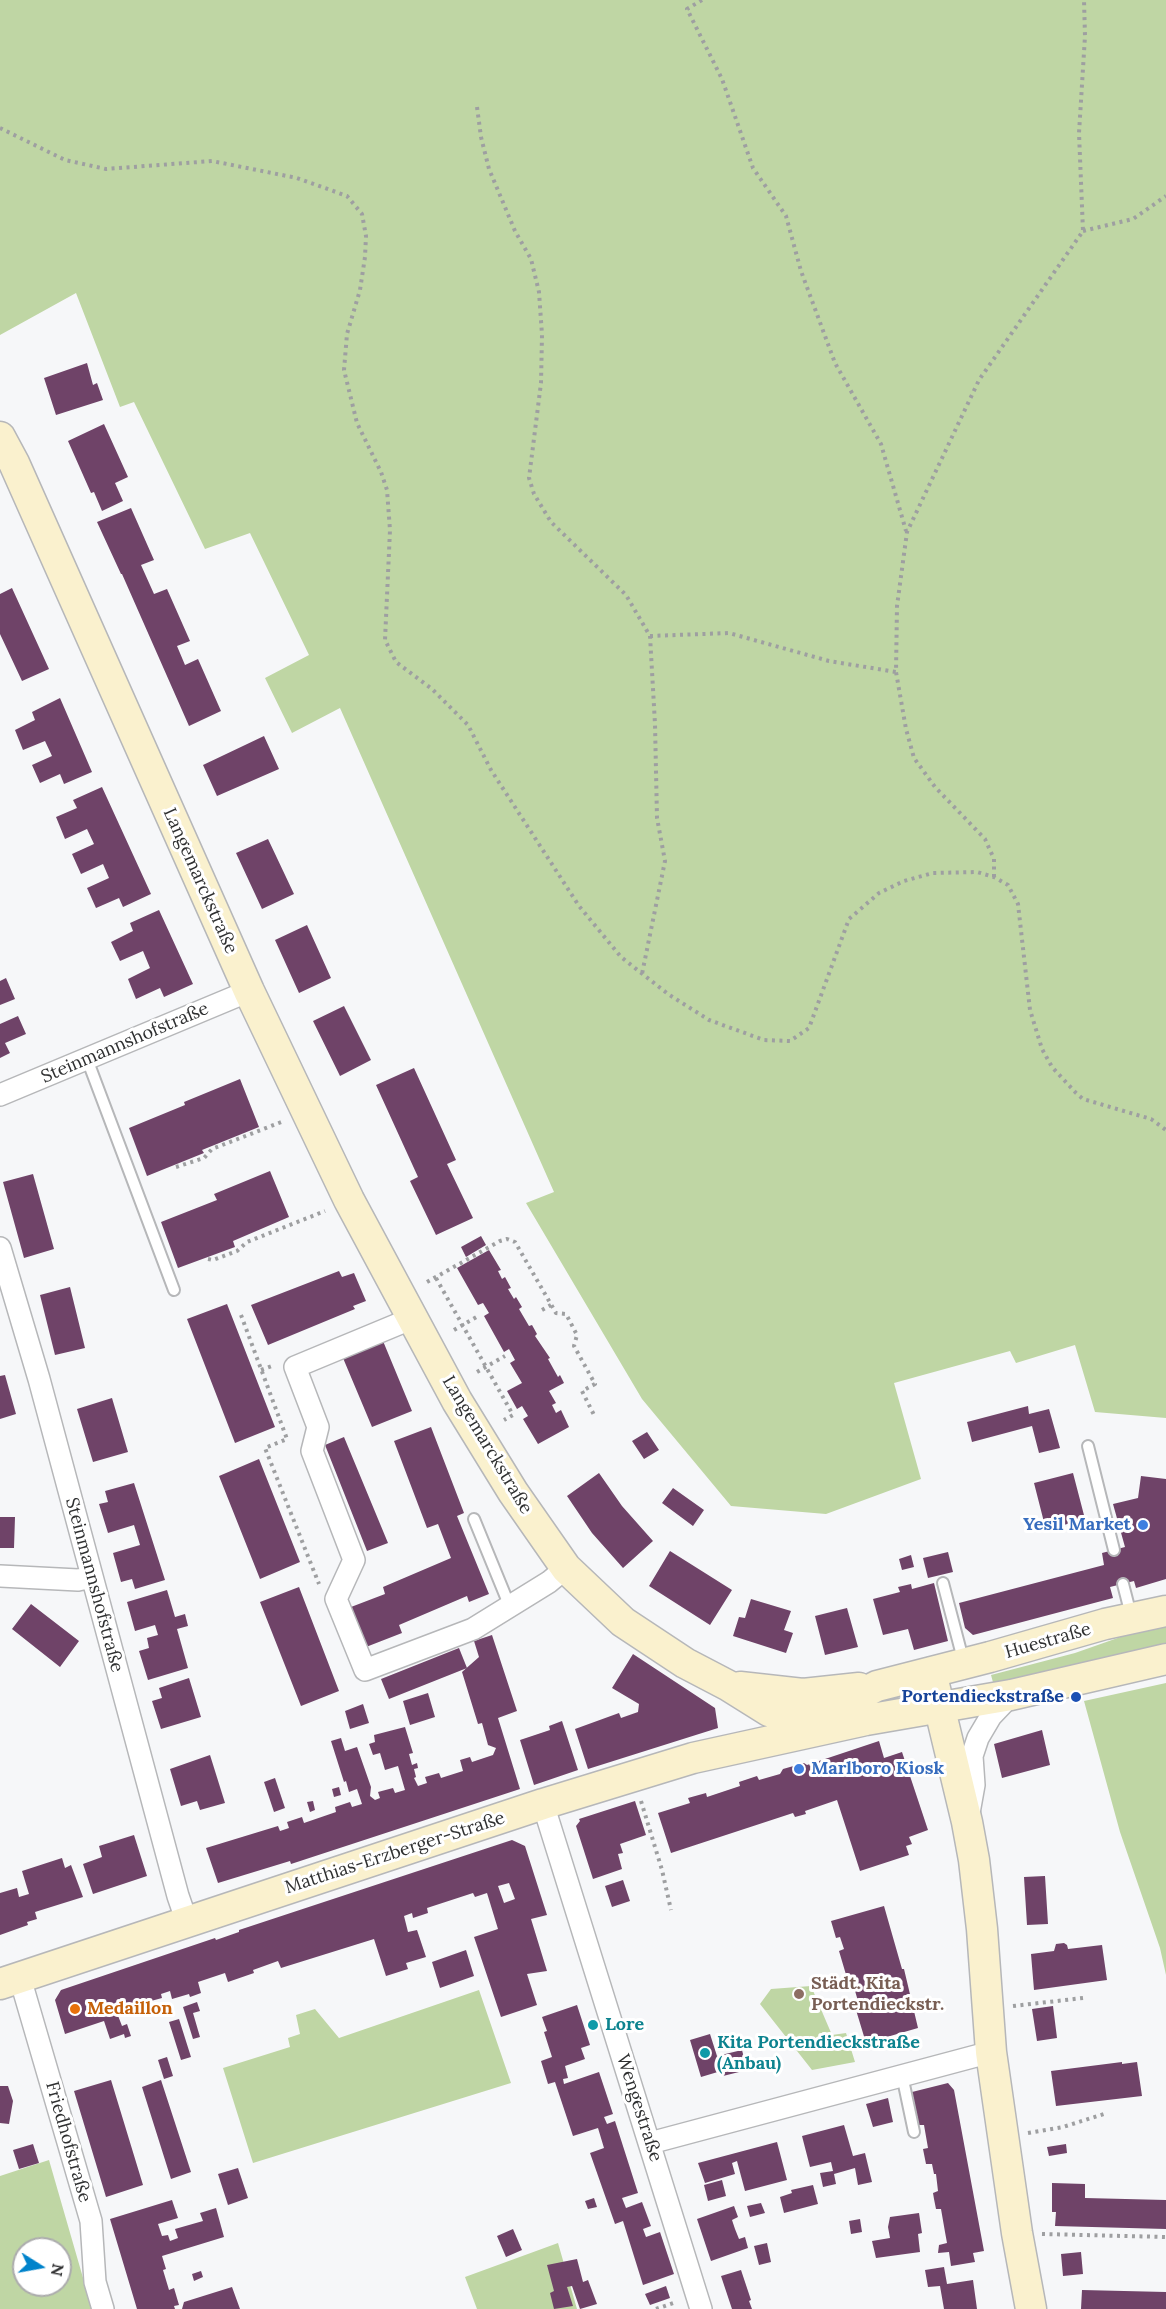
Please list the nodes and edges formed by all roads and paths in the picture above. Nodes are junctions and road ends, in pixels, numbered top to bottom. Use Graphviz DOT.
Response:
graph roads {
  1 [pos="702,0"];
  2 [pos="1084,0"];
  3 [pos="477,107"];
  4 [pos="0,128"];
  5 [pos="1166,195"];
  6 [pos="1083,231"];
  7 [pos="0,437"];
  8 [pos="7,467"];
  9 [pos="907,532"];
  10 [pos="650,636"];
  11 [pos="896,672"];
  12 [pos="994,877"];
  13 [pos="642,974"];
  14 [pos="249,991"];
  15 [pos="87,1059"];
  16 [pos="0,1095"];
  17 [pos="306,1111"];
  18 [pos="1166,1130"];
  19 [pos="176,1167"];
  20 [pos="349,1200"];
  21 [pos="0,1248"];
  22 [pos="208,1259"];
  23 [pos="436,1278"];
  24 [pos="427,1282"];
  25 [pos="174,1290"];
  26 [pos="551,1305"];
  27 [pos="542,1310"];
  28 [pos="241,1315"];
  29 [pos="480,1315"];
  30 [pos="413,1318"];
  31 [pos="463,1324"];
  32 [pos="454,1330"];
  33 [pos="505,1356"];
  34 [pos="486,1366"];
  35 [pos="477,1372"];
  36 [pos="594,1415"];
  37 [pos="504,1420"];
  38 [pos="1088,1446"];
  39 [pos="474,1519"];
  40 [pos="1114,1550"];
  41 [pos="566,1568"];
  42 [pos="0,1576"];
  43 [pos="92,1577"];
  44 [pos="943,1583"];
  45 [pos="1123,1584"];
  46 [pos="336,1599"];
  47 [pos="510,1608"];
  48 [pos="1166,1611"];
  49 [pos="1131,1618"];
  50 [pos="1166,1659"];
  51 [pos="964,1664"];
  52 [pos="931,1672"];
  53 [pos="729,1686"];
  54 [pos="877,1686"];
  55 [pos="1011,1695"];
  56 [pos="939,1708"];
  57 [pos="805,1727"];
  58 [pos="633,1776"];
  59 [pos="543,1804"];
  60 [pos="967,1822"];
  61 [pos="671,1910"];
  62 [pos="187,1922"];
  63 [pos="10,1981"];
  64 [pos="1083,1998"];
  65 [pos="988,2009"];
  66 [pos="991,2052"];
  67 [pos="902,2075"];
  68 [pos="1104,2114"];
  69 [pos="914,2132"];
  70 [pos="1003,2137"];
  71 [pos="650,2143"];
  72 [pos="1017,2234"];
  73 [pos="1166,2237"];
  74 [pos="103,2309"];
  75 [pos="701,2309"];
  76 [pos="1031,2309"];
  1 -- 9 [label="path"];
  2 -- 6 [label="path"];
  3 -- 10 [label="path"];
  4 -- 13 [label="path"];
  5 -- 6 [label="path"];
  6 -- 9 [label="path"];
  7 -- 8 [label="street, Langemarckstraße"];
  8 -- 14 [label="street, Langemarckstraße"];
  9 -- 11 [label="path"];
  10 -- 11 [label="path"];
  10 -- 13 [label="path"];
  11 -- 12 [label="path"];
  12 -- 13 [label="path"];
  12 -- 18 [label="path"];
  14 -- 15 [label="street, Steinmannshofstraße"];
  14 -- 17 [label="street, Langemarckstraße"];
  15 -- 16 [label="street, Steinmannshofstraße"];
  15 -- 25 [label="lane"];
  17 -- 19 [label="path"];
  17 -- 20 [label="street, Langemarckstraße"];
  20 -- 22 [label="path"];
  20 -- 30 [label="street, Langemarckstraße"];
  21 -- 43 [label="street, Steinmannshofstraße"];
  23 -- 24 [label="path"];
  23 -- 26 [label="path"];
  23 -- 31 [label="path"];
  26 -- 27 [label="path"];
  26 -- 36 [label="path"];
  28 -- 46 [label="path"];
  29 -- 31 [label="path"];
  30 -- 41 [label="street, Langemarckstraße"];
  30 -- 46 [label="street"];
  31 -- 32 [label="path"];
  31 -- 34 [label="path"];
  33 -- 34 [label="path"];
  34 -- 35 [label="path"];
  34 -- 37 [label="path"];
  38 -- 40 [label="lane"];
  39 -- 47 [label="lane"];
  41 -- 47 [label="street"];
  41 -- 53 [label="street, Langemarckstraße"];
  42 -- 43 [label="street"];
  43 -- 62 [label="street, Steinmannshofstraße"];
  44 -- 51 [label="lane"];
  45 -- 49 [label="lane"];
  46 -- 47 [label="street"];
  48 -- 49 [label="street, Huestraße"];
  49 -- 51 [label="street, Huestraße"];
  50 -- 55 [label="street"];
  51 -- 52 [label="street, Huestraße"];
  52 -- 54 [label="street, Matthias-Erzberger-Straße"];
  52 -- 56 [label="street"];
  53 -- 54 [label="street, Langemarckstraße"];
  53 -- 57 [label="street, Langemarckstraße"];
  54 -- 57 [label="street, Matthias-Erzberger-Straße"];
  55 -- 56 [label="street"];
  55 -- 60 [label="street"];
  56 -- 57 [label="street, Langemarckstraße"];
  56 -- 60 [label="street"];
  57 -- 58 [label="street, Matthias-Erzberger-Straße"];
  58 -- 59 [label="street, Matthias-Erzberger-Straße"];
  58 -- 61 [label="path"];
  59 -- 62 [label="street, Matthias-Erzberger-Straße"];
  59 -- 71 [label="street, Wengestraße"];
  60 -- 65 [label="street"];
  62 -- 63 [label="street, Matthias-Erzberger-Straße"];
  63 -- 74 [label="street, Friedhofstraße"];
  64 -- 65 [label="path"];
  65 -- 66 [label="street"];
  66 -- 67 [label="street"];
  66 -- 70 [label="street"];
  67 -- 69 [label="lane"];
  67 -- 71 [label="street"];
  68 -- 70 [label="path"];
  70 -- 72 [label="street"];
  71 -- 75 [label="street, Wengestraße"];
  72 -- 73 [label="path"];
  72 -- 76 [label="street"];
}
